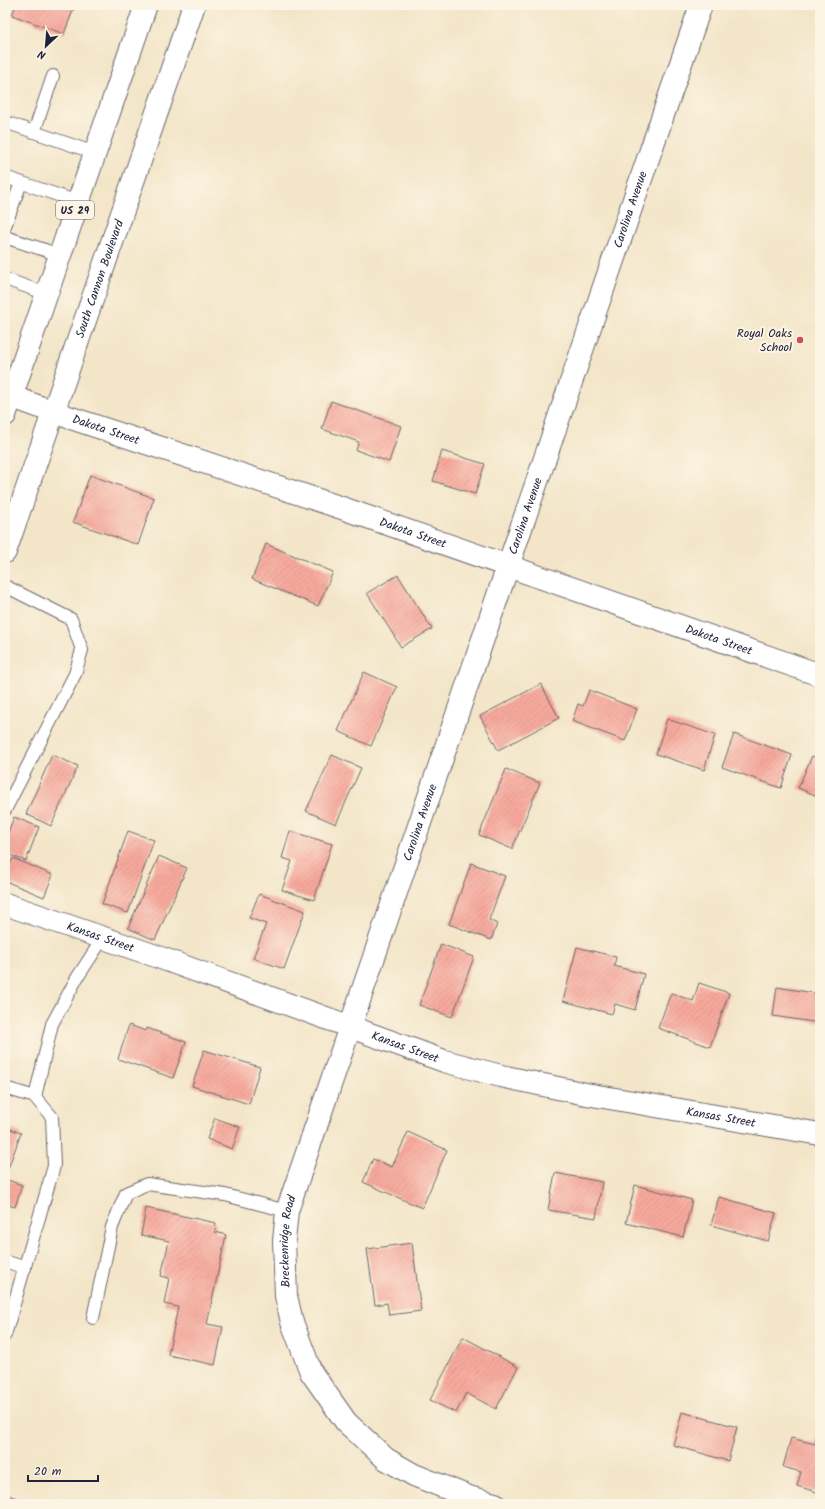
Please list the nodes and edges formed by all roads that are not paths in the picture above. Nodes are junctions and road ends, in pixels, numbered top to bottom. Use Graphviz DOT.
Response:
graph roads {
  1 [pos="146,5"];
  2 [pos="194,5"];
  3 [pos="701,5"];
  4 [pos="53,76"];
  5 [pos="5,122"];
  6 [pos="34,132"];
  7 [pos="95,153"];
  8 [pos="5,177"];
  9 [pos="21,183"];
  10 [pos="78,202"];
  11 [pos="5,226"];
  12 [pos="5,237"];
  13 [pos="60,255"];
  14 [pos="5,279"];
  15 [pos="47,294"];
  16 [pos="7,402"];
  17 [pos="53,412"];
  18 [pos="5,552"];
  19 [pos="508,567"];
  20 [pos="5,586"];
  21 [pos="820,675"];
  22 [pos="5,810"];
  23 [pos="5,904"];
  24 [pos="103,938"];
  25 [pos="348,1026"];
  26 [pos="5,1088"];
  27 [pos="35,1097"];
  28 [pos="820,1134"];
  29 [pos="287,1211"];
  30 [pos="5,1261"];
  31 [pos="24,1268"];
  32 [pos="93,1318"];
  33 [pos="5,1335"];
  34 [pos="495,1504"];
  1 -- 7 [label="street, US 29"];
  2 -- 17 [label="street, South Cannon Boulevard"];
  3 -- 19 [label="street, Carolina Avenue"];
  4 -- 6 [label="lane"];
  5 -- 6 [label="lane"];
  6 -- 7 [label="lane"];
  7 -- 10 [label="street, US 29"];
  8 -- 9 [label="lane"];
  9 -- 10 [label="lane"];
  9 -- 11 [label="lane"];
  10 -- 13 [label="street, US 29"];
  12 -- 13 [label="lane"];
  13 -- 15 [label="street, US 29"];
  14 -- 15 [label="lane"];
  15 -- 16 [label="street, US 29"];
  16 -- 17 [label="street, Dakota Street"];
  17 -- 18 [label="street, South Cannon Boulevard"];
  17 -- 19 [label="street, Dakota Street"];
  19 -- 21 [label="street, Dakota Street"];
  19 -- 25 [label="street, Carolina Avenue"];
  20 -- 22 [label="lane"];
  23 -- 24 [label="street, Kansas Street"];
  24 -- 25 [label="street, Kansas Street"];
  24 -- 27 [label="lane"];
  25 -- 28 [label="street, Kansas Street"];
  25 -- 29 [label="street, Breckenridge Road"];
  26 -- 27 [label="lane"];
  27 -- 31 [label="lane"];
  29 -- 32 [label="lane"];
  29 -- 34 [label="street, Breckenridge Road"];
  30 -- 31 [label="lane"];
  31 -- 33 [label="lane"];
}
